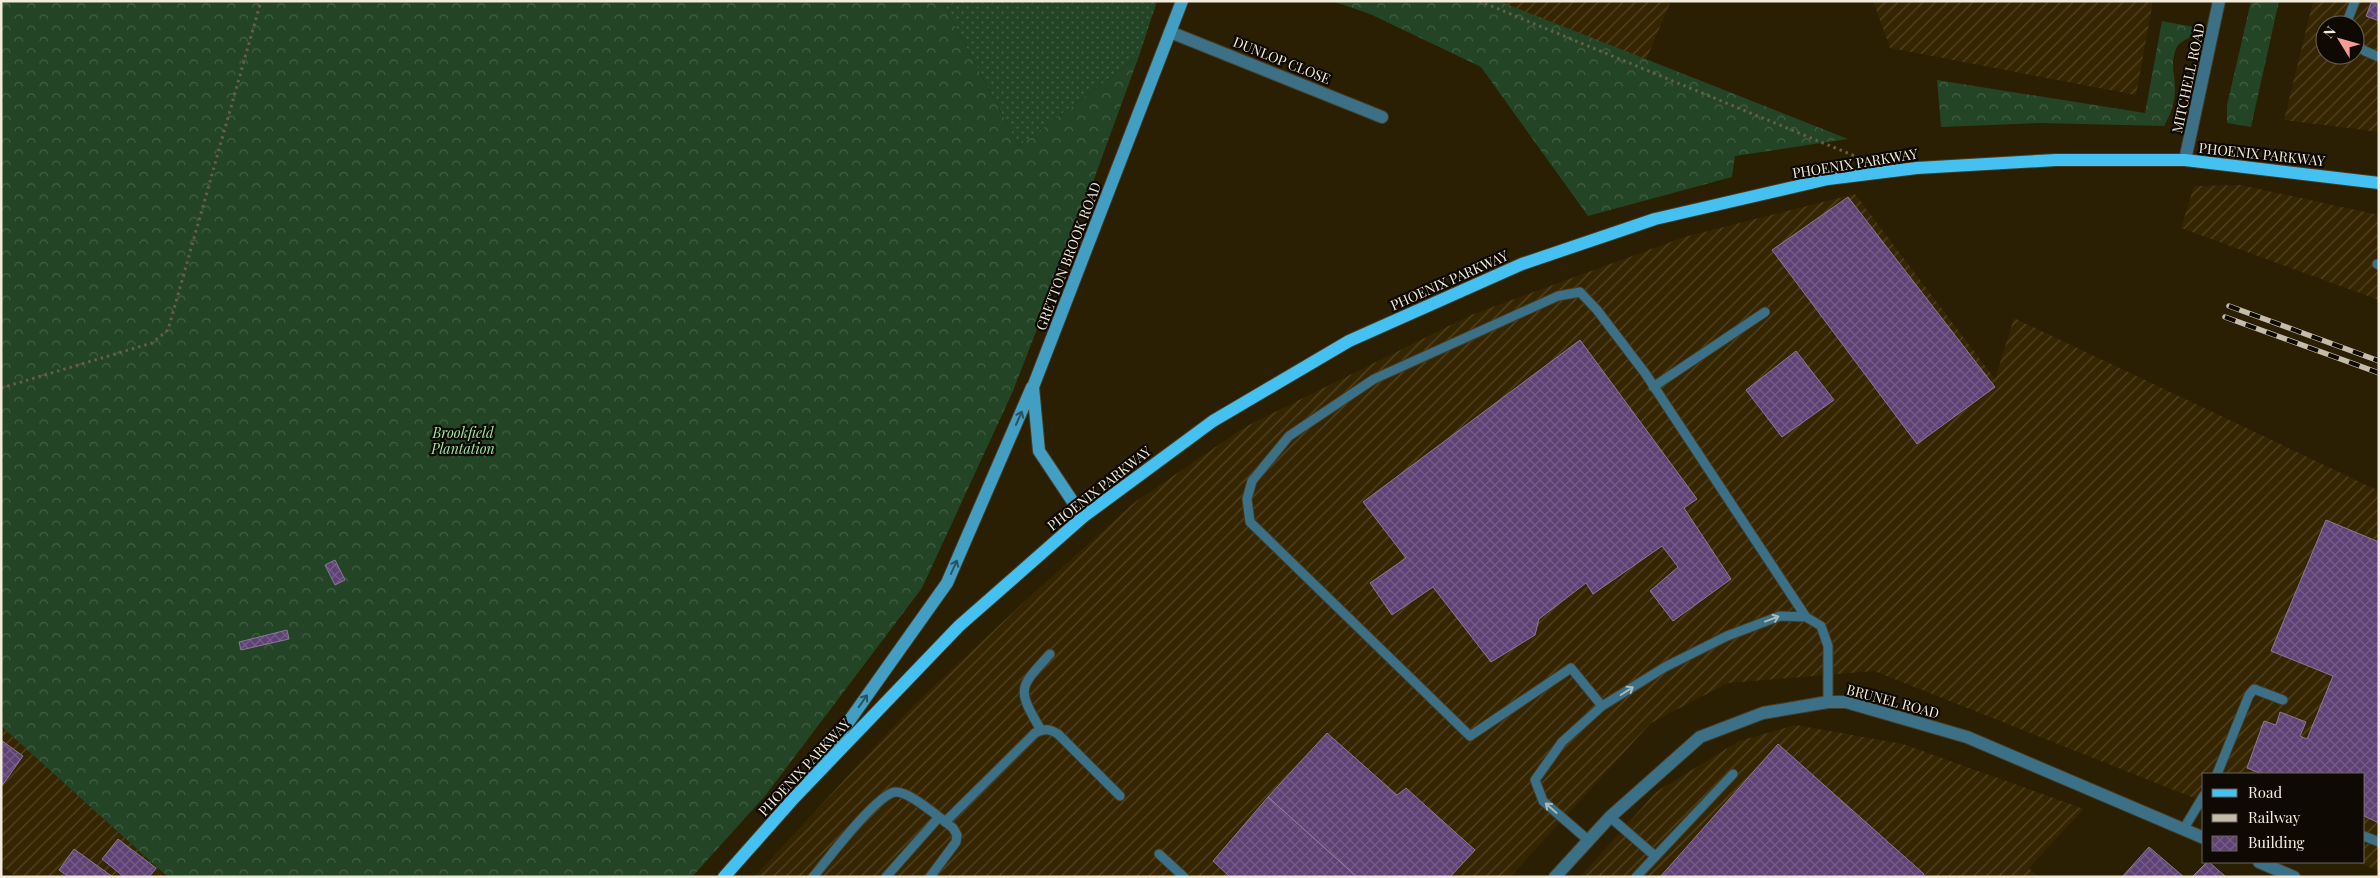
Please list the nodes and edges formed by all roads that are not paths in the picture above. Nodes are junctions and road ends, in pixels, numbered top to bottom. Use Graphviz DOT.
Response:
graph roads {
  1 [pos="1182,1"];
  2 [pos="2219,1"];
  3 [pos="2355,1"];
  4 [pos="2350,15"];
  5 [pos="1170,32"];
  6 [pos="2365,51"];
  7 [pos="2379,57"];
  8 [pos="1382,117"];
  9 [pos="2186,160"];
  10 [pos="2379,183"];
  11 [pos="1765,312"];
  12 [pos="1033,387"];
  13 [pos="1654,387"];
  14 [pos="1083,517"];
  15 [pos="1806,617"];
  16 [pos="1050,654"];
  17 [pos="2283,700"];
  18 [pos="1828,702"];
  19 [pos="1602,706"];
  20 [pos="1041,730"];
  21 [pos="2217,773"];
  22 [pos="1733,774"];
  23 [pos="1120,796"];
  24 [pos="794,798"];
  25 [pos="2202,798"];
  26 [pos="1610,817"];
  27 [pos="942,820"];
  28 [pos="2183,830"];
  29 [pos="2365,836"];
  30 [pos="2202,837"];
  31 [pos="1588,840"];
  32 [pos="2379,842"];
  33 [pos="1159,854"];
  34 [pos="1655,856"];
  35 [pos="2260,863"];
  36 [pos="2262,863"];
  37 [pos="724,877"];
  38 [pos="813,877"];
  39 [pos="886,877"];
  40 [pos="930,877"];
  41 [pos="1184,877"];
  42 [pos="1555,877"];
  43 [pos="1636,877"];
  44 [pos="2260,877"];
  45 [pos="2294,877"];
  1 -- 5 [label="street, GRETTON BROOK ROAD"];
  2 -- 9 [label="street, MITCHELL ROAD"];
  3 -- 4 [label="lane"];
  5 -- 8 [label="street, DUNLOP CLOSE"];
  5 -- 12 [label="street, GRETTON BROOK ROAD"];
  6 -- 7 [label="lane"];
  9 -- 10 [label="main road, PHOENIX PARKWAY"];
  9 -- 14 [label="main road, PHOENIX PARKWAY"];
  11 -- 13 [label="lane"];
  12 -- 14 [label="street, GRETTON BROOK ROAD"];
  24 -- 12 [label="street, one-way"];
  13 -- 15 [label="lane"];
  13 -- 19 [label="lane"];
  14 -- 24 [label="main road, PHOENIX PARKWAY"];
  15 -- 18 [label="lane"];
  19 -- 15 [label="lane, one-way"];
  16 -- 20 [label="lane"];
  17 -- 21 [label="lane"];
  18 -- 26 [label="street, BRUNEL ROAD"];
  18 -- 28 [label="street, BRUNEL ROAD"];
  31 -- 19 [label="lane, one-way"];
  20 -- 23 [label="lane"];
  20 -- 27 [label="lane"];
  22 -- 34 [label="lane"];
  24 -- 37 [label="main road, PHOENIX PARKWAY"];
  25 -- 28 [label="lane"];
  26 -- 31 [label="street, BRUNEL ROAD"];
  26 -- 34 [label="lane"];
  27 -- 38 [label="lane"];
  27 -- 39 [label="lane"];
  27 -- 40 [label="lane"];
  28 -- 30 [label="street, BRUNEL ROAD"];
  29 -- 32 [label="lane"];
  31 -- 42 [label="street, BRUNEL ROAD"];
  33 -- 41 [label="lane"];
  34 -- 43 [label="lane"];
  35 -- 44 [label="street"];
  36 -- 45 [label="street"];
}
